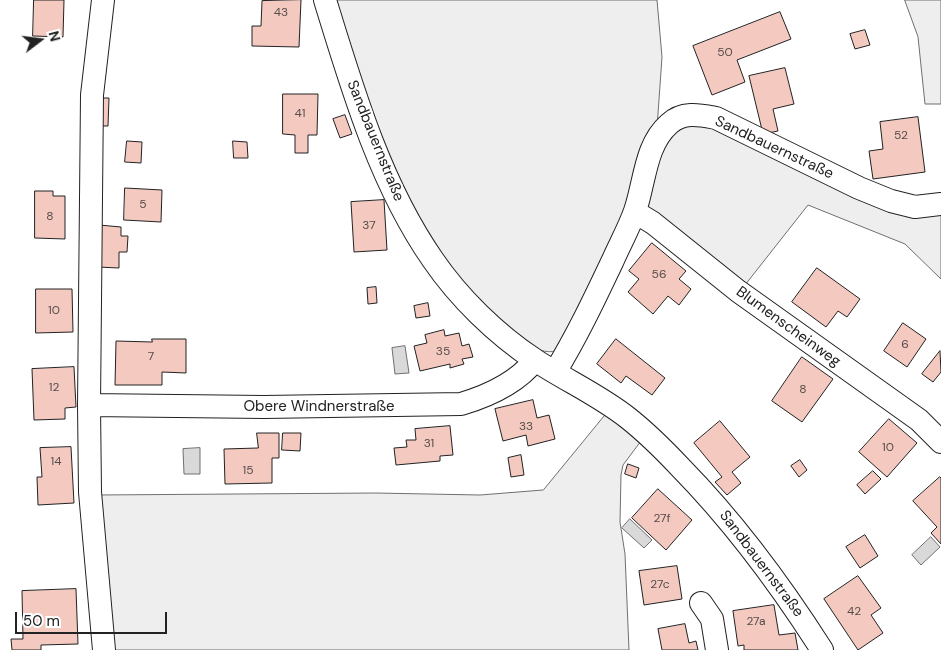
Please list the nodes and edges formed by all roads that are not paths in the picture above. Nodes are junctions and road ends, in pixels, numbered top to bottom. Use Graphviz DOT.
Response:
graph roads {
  1 [pos="103,0"];
  2 [pos="325,0"];
  3 [pos="941,204"];
  4 [pos="635,212"];
  5 [pos="535,360"];
  6 [pos="555,372"];
  7 [pos="89,405"];
  8 [pos="941,442"];
  9 [pos="701,603"];
  10 [pos="104,650"];
  11 [pos="717,650"];
  12 [pos="822,650"];
  1 -- 7 [label="street"];
  2 -- 5 [label="street, Sandbauernstraße"];
  3 -- 4 [label="street, Sandbauernstraße"];
  4 -- 6 [label="street, Sandbauernstraße"];
  4 -- 8 [label="street, Blumenscheinweg"];
  5 -- 6 [label="street, Sandbauernstraße"];
  5 -- 7 [label="street, Obere Windnerstraße"];
  6 -- 12 [label="street, Sandbauernstraße"];
  7 -- 10 [label="street"];
  9 -- 11 [label="street"];
}
